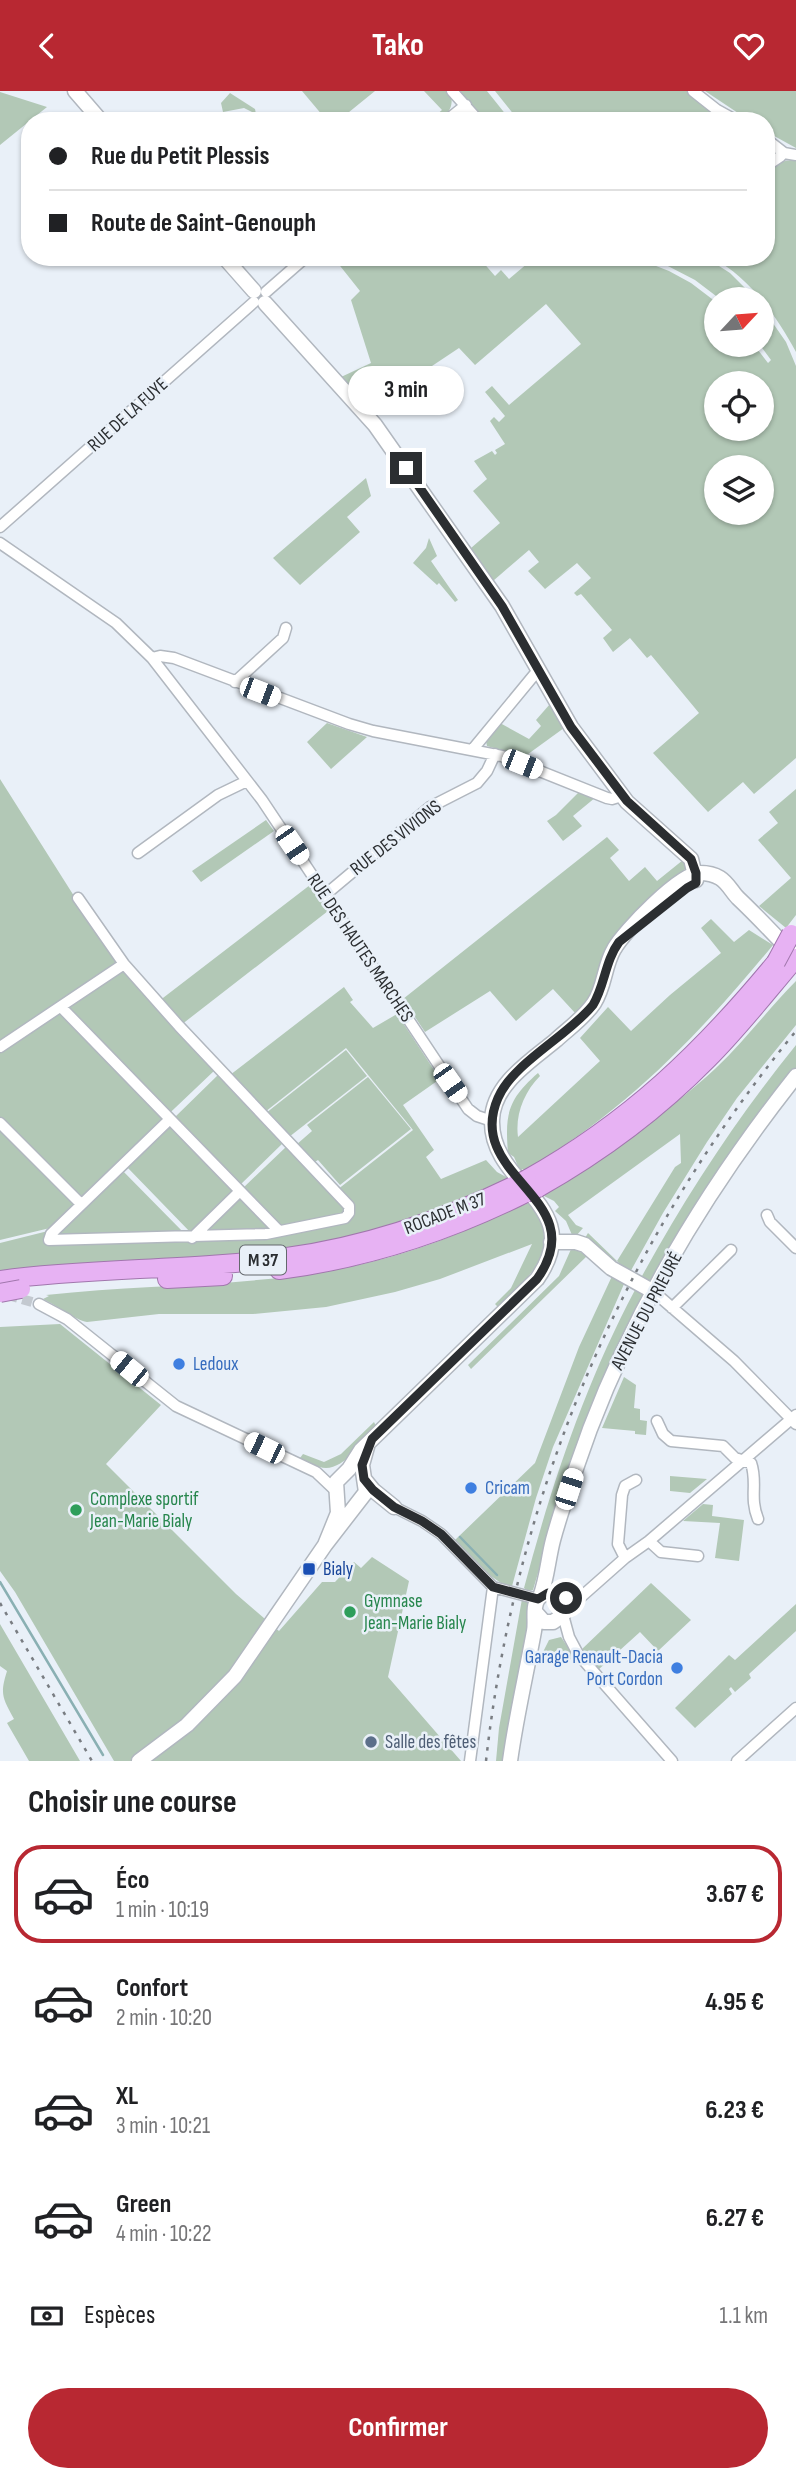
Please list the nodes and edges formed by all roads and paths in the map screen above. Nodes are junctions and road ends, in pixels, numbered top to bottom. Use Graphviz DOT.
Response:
graph roads {
  1 [pos="75,91"];
  2 [pos="452,91"];
  3 [pos="693,91"];
  4 [pos="466,105"];
  5 [pos="93,112"];
  6 [pos="457,112"];
  7 [pos="472,112"];
  8 [pos="721,112"];
  9 [pos="775,146"];
  10 [pos="780,150"];
  11 [pos="796,155"];
  12 [pos="775,162"];
  13 [pos="232,266"];
  14 [pos="296,266"];
  15 [pos="260,297"];
  16 [pos="0,527"];
  17 [pos="0,543"];
  18 [pos="286,628"];
  19 [pos="155,662"];
  20 [pos="539,669"];
  21 [pos="235,682"];
  22 [pos="473,749"];
  23 [pos="495,754"];
  24 [pos="247,781"];
  25 [pos="613,792"];
  26 [pos="138,853"];
  27 [pos="696,878"];
  28 [pos="325,895"];
  29 [pos="78,898"];
  30 [pos="794,933"];
  31 [pos="124,964"];
  32 [pos="791,965"];
  33 [pos="61,1007"];
  34 [pos="0,1047"];
  35 [pos="796,1076"];
  36 [pos="170,1119"];
  37 [pos="492,1121"];
  38 [pos="0,1123"];
  39 [pos="526,1186"];
  40 [pos="240,1191"];
  41 [pos="81,1204"];
  42 [pos="767,1215"];
  43 [pos="279,1231"];
  44 [pos="192,1238"];
  45 [pos="551,1242"];
  46 [pos="796,1248"];
  47 [pos="732,1250"];
  48 [pos="0,1280"];
  49 [pos="0,1293"];
  50 [pos="658,1296"];
  51 [pos="39,1304"];
  52 [pos="672,1308"];
  53 [pos="790,1419"];
  54 [pos="657,1421"];
  55 [pos="372,1439"];
  56 [pos="741,1461"];
  57 [pos="316,1472"];
  58 [pos="344,1473"];
  59 [pos="364,1478"];
  60 [pos="636,1480"];
  61 [pos="337,1493"];
  62 [pos="360,1499"];
  63 [pos="394,1507"];
  64 [pos="758,1519"];
  65 [pos="649,1541"];
  66 [pos="325,1545"];
  67 [pos="698,1556"];
  68 [pos="625,1558"];
  69 [pos="547,1570"];
  70 [pos="493,1587"];
  71 [pos="584,1593"];
  72 [pos="558,1595"];
  73 [pos="538,1603"];
  74 [pos="558,1618"];
  75 [pos="531,1647"];
  76 [pos="796,1708"];
  77 [pos="139,1761"];
  78 [pos="470,1761"];
  79 [pos="510,1761"];
  80 [pos="672,1761"];
  81 [pos="737,1761"];
  1 -- 5 [label="street"];
  2 -- 4 [label="street"];
  3 -- 8 [label="street"];
  4 -- 6 [label="street"];
  4 -- 7 [label="street"];
  9 -- 10 [label="street"];
  10 -- 11 [label="street"];
  10 -- 12 [label="street"];
  13 -- 15 [label="street"];
  14 -- 15 [label="street, RUE DE LA FUYE"];
  15 -- 16 [label="street, RUE DE LA FUYE"];
  15 -- 20 [label="street"];
  17 -- 19 [label="street, RUE DES HAUTES MARCHES"];
  18 -- 21 [label="street"];
  19 -- 21 [label="street"];
  19 -- 24 [label="street, RUE DES HAUTES MARCHES"];
  20 -- 22 [label="street"];
  20 -- 25 [label="street"];
  21 -- 22 [label="street"];
  22 -- 23 [label="street"];
  23 -- 25 [label="street"];
  23 -- 28 [label="street, RUE DES VIVIONS"];
  24 -- 26 [label="street"];
  24 -- 28 [label="street, RUE DES HAUTES MARCHES"];
  25 -- 27 [label="street"];
  27 -- 32 [label="street"];
  27 -- 37 [label="street"];
  28 -- 37 [label="street, RUE DES HAUTES MARCHES"];
  29 -- 31 [label="street"];
  30 -- 32 [label="highway, ROCADE M 37 / M 37, bridge"];
  31 -- 33 [label="street"];
  31 -- 43 [label="street"];
  32 -- 39 [label="highway, ROCADE M 37 / M 37"];
  32 -- 39 [label="highway, ROCADE M 37 / M 37"];
  33 -- 34 [label="street"];
  33 -- 36 [label="street"];
  35 -- 50 [label="street, AVENUE DU PRIEURÉ"];
  36 -- 40 [label="street"];
  36 -- 41 [label="street"];
  37 -- 45 [label="street"];
  38 -- 41 [label="street"];
  39 -- 48 [label="highway, ROCADE M 37 / M 37"];
  39 -- 49 [label="highway, ROCADE M 37 / M 37, bridge"];
  40 -- 43 [label="street"];
  40 -- 44 [label="street"];
  41 -- 44 [label="street"];
  42 -- 46 [label="street"];
  43 -- 44 [label="street"];
  45 -- 50 [label="street"];
  45 -- 55 [label="street"];
  47 -- 52 [label="street"];
  50 -- 52 [label="street"];
  50 -- 69 [label="street, AVENUE DU PRIEURÉ"];
  51 -- 57 [label="street"];
  52 -- 53 [label="street"];
  53 -- 56 [label="street"];
  54 -- 56 [label="street"];
  55 -- 58 [label="street"];
  55 -- 59 [label="street"];
  56 -- 64 [label="street"];
  56 -- 65 [label="street"];
  57 -- 58 [label="street"];
  57 -- 61 [label="street"];
  58 -- 59 [label="street"];
  58 -- 61 [label="street"];
  59 -- 62 [label="street"];
  59 -- 63 [label="street"];
  60 -- 68 [label="street"];
  61 -- 62 [label="street"];
  61 -- 66 [label="street"];
  62 -- 63 [label="street"];
  62 -- 66 [label="street"];
  63 -- 70 [label="street"];
  65 -- 67 [label="street"];
  65 -- 68 [label="street"];
  66 -- 77 [label="street"];
  68 -- 71 [label="street"];
  69 -- 72 [label="street"];
  69 -- 73 [label="street, AVENUE DU PRIEURÉ"];
  70 -- 73 [label="street"];
  70 -- 78 [label="street"];
  71 -- 72 [label="street"];
  71 -- 74 [label="street"];
  72 -- 73 [label="street"];
  72 -- 74 [label="street"];
  73 -- 74 [label="street"];
  73 -- 75 [label="street, AVENUE DU PRIEURÉ"];
  74 -- 75 [label="street, AVENUE DU PRIEURÉ"];
  74 -- 80 [label="street"];
  75 -- 79 [label="street, AVENUE DU PRIEURÉ"];
  76 -- 81 [label="street"];
}
